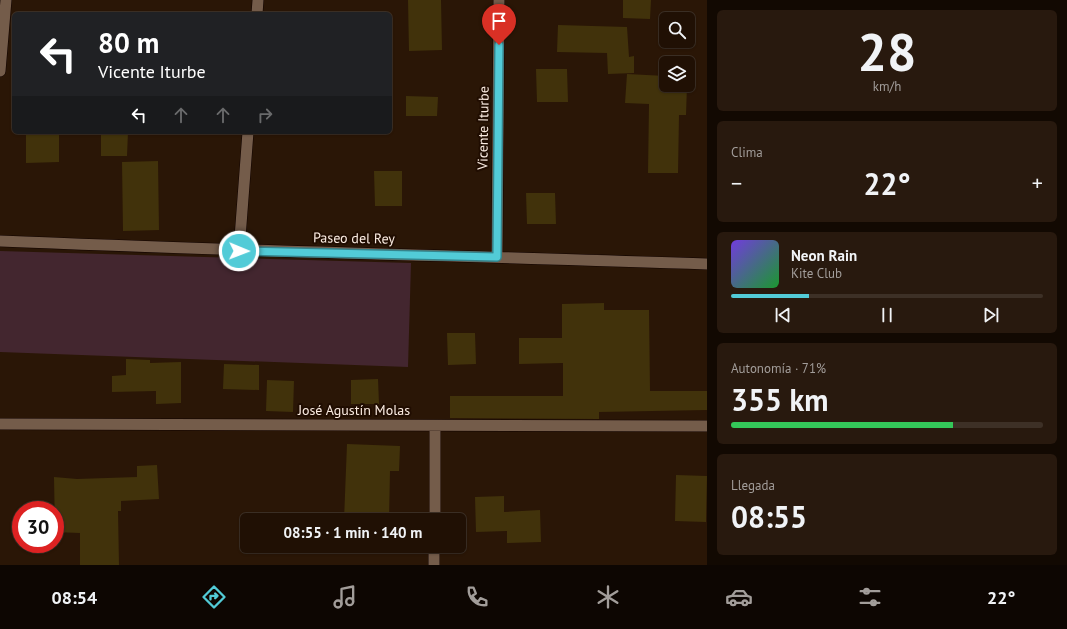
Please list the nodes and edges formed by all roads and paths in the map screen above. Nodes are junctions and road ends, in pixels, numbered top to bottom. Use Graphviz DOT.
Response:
graph roads {
  1 [pos="6,0"];
  2 [pos="258,0"];
  3 [pos="499,0"];
  4 [pos="257,12"];
  5 [pos="0,71"];
  6 [pos="248,134"];
  7 [pos="0,242"];
  8 [pos="239,251"];
  9 [pos="497,257"];
  10 [pos="707,264"];
  11 [pos="0,424"];
  12 [pos="435,426"];
  13 [pos="707,426"];
  14 [pos="434,513"];
  15 [pos="434,553"];
  16 [pos="434,565"];
  1 -- 5 [label="street"];
  2 -- 4 [label="street"];
  3 -- 9 [label="street, Vicente Iturbe"];
  6 -- 8 [label="street"];
  7 -- 8 [label="street, Paseo del Rey"];
  8 -- 9 [label="street, Paseo del Rey"];
  9 -- 10 [label="street, Paseo del Rey"];
  11 -- 12 [label="street, José Agustín Molas"];
  12 -- 13 [label="street, José Agustín Molas"];
  12 -- 14 [label="street"];
  15 -- 16 [label="street"];
}
